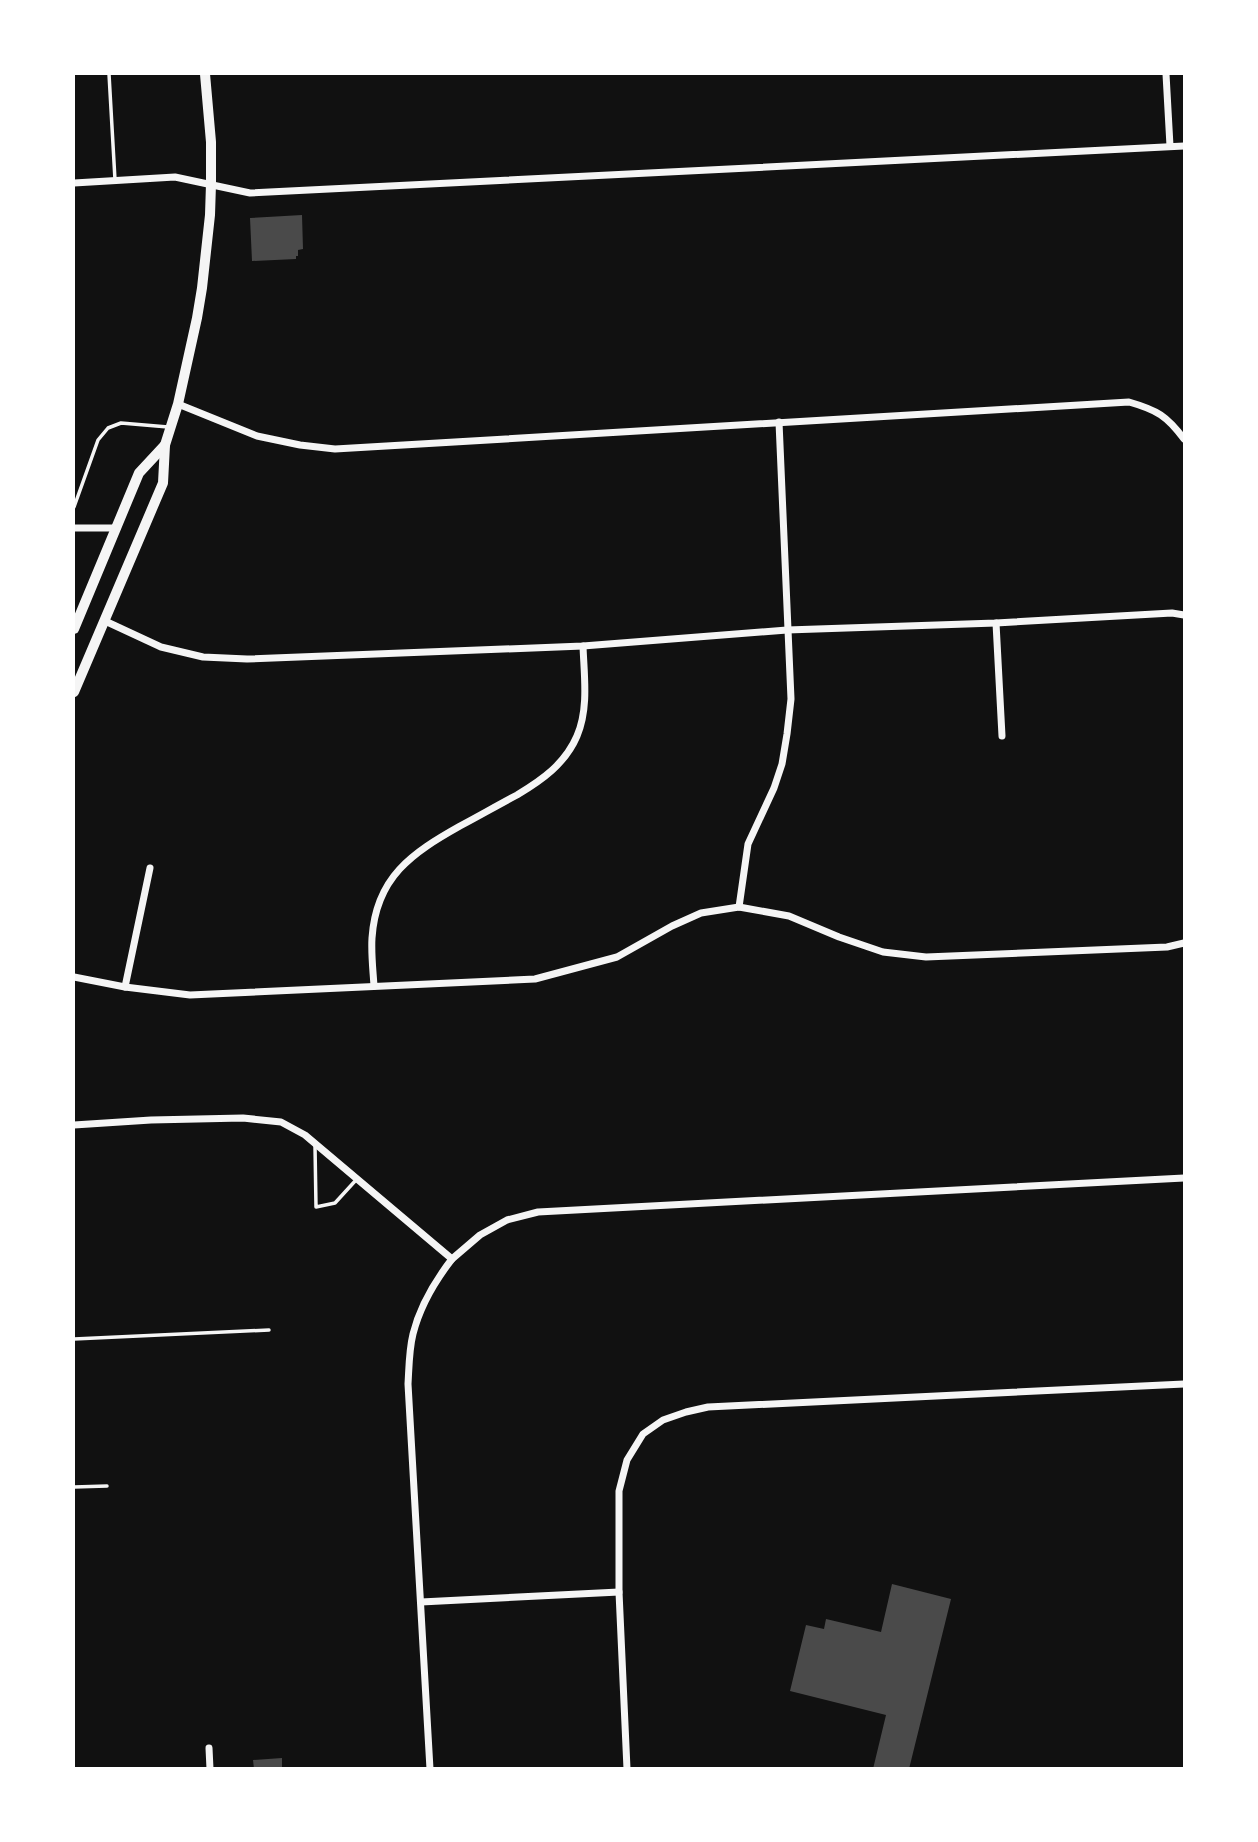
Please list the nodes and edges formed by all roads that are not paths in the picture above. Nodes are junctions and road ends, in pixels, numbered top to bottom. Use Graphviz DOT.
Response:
graph roads {
  1 [pos="109,74"];
  2 [pos="205,74"];
  3 [pos="1166,74"];
  4 [pos="1170,146"];
  5 [pos="1185,146"];
  6 [pos="115,180"];
  7 [pos="74,183"];
  8 [pos="211,184"];
  9 [pos="178,404"];
  10 [pos="779,422"];
  11 [pos="170,428"];
  12 [pos="1185,439"];
  13 [pos="164,445"];
  14 [pos="74,507"];
  15 [pos="74,528"];
  16 [pos="117,528"];
  17 [pos="1185,615"];
  18 [pos="105,621"];
  19 [pos="996,623"];
  20 [pos="74,629"];
  21 [pos="787,630"];
  22 [pos="583,646"];
  23 [pos="74,692"];
  24 [pos="1002,736"];
  25 [pos="150,868"];
  26 [pos="739,906"];
  27 [pos="1185,943"];
  28 [pos="74,976"];
  29 [pos="374,986"];
  30 [pos="125,987"];
  31 [pos="74,1125"];
  32 [pos="315,1144"];
  33 [pos="1185,1178"];
  34 [pos="357,1179"];
  35 [pos="452,1259"];
  36 [pos="1185,1384"];
  37 [pos="619,1592"];
  38 [pos="421,1602"];
  39 [pos="209,1748"];
  40 [pos="210,1769"];
  41 [pos="430,1769"];
  42 [pos="626,1769"];
  1 -- 6 [label="lane"];
  2 -- 8 [label="main road"];
  3 -- 4 [label="street"];
  4 -- 5 [label="street"];
  4 -- 8 [label="street"];
  6 -- 7 [label="street"];
  6 -- 8 [label="street"];
  8 -- 9 [label="main road"];
  9 -- 10 [label="street"];
  9 -- 11 [label="main road"];
  10 -- 12 [label="street"];
  10 -- 21 [label="street"];
  11 -- 13 [label="main road"];
  11 -- 14 [label="lane"];
  13 -- 16 [label="main road"];
  13 -- 18 [label="main road"];
  15 -- 16 [label="street"];
  16 -- 20 [label="main road"];
  17 -- 19 [label="street"];
  18 -- 22 [label="street"];
  18 -- 23 [label="main road"];
  19 -- 21 [label="street"];
  19 -- 24 [label="street"];
  21 -- 22 [label="street"];
  21 -- 26 [label="street"];
  22 -- 29 [label="street"];
  25 -- 30 [label="street"];
  26 -- 27 [label="street"];
  26 -- 29 [label="street"];
  28 -- 30 [label="street"];
  29 -- 30 [label="street"];
  31 -- 32 [label="street"];
  32 -- 34 [label="street"];
  32 -- 34 [label="lane"];
  33 -- 35 [label="street"];
  34 -- 35 [label="street"];
  35 -- 38 [label="street"];
  36 -- 37 [label="street"];
  37 -- 38 [label="street"];
  37 -- 42 [label="street"];
  38 -- 41 [label="street"];
  39 -- 40 [label="street"];
}
